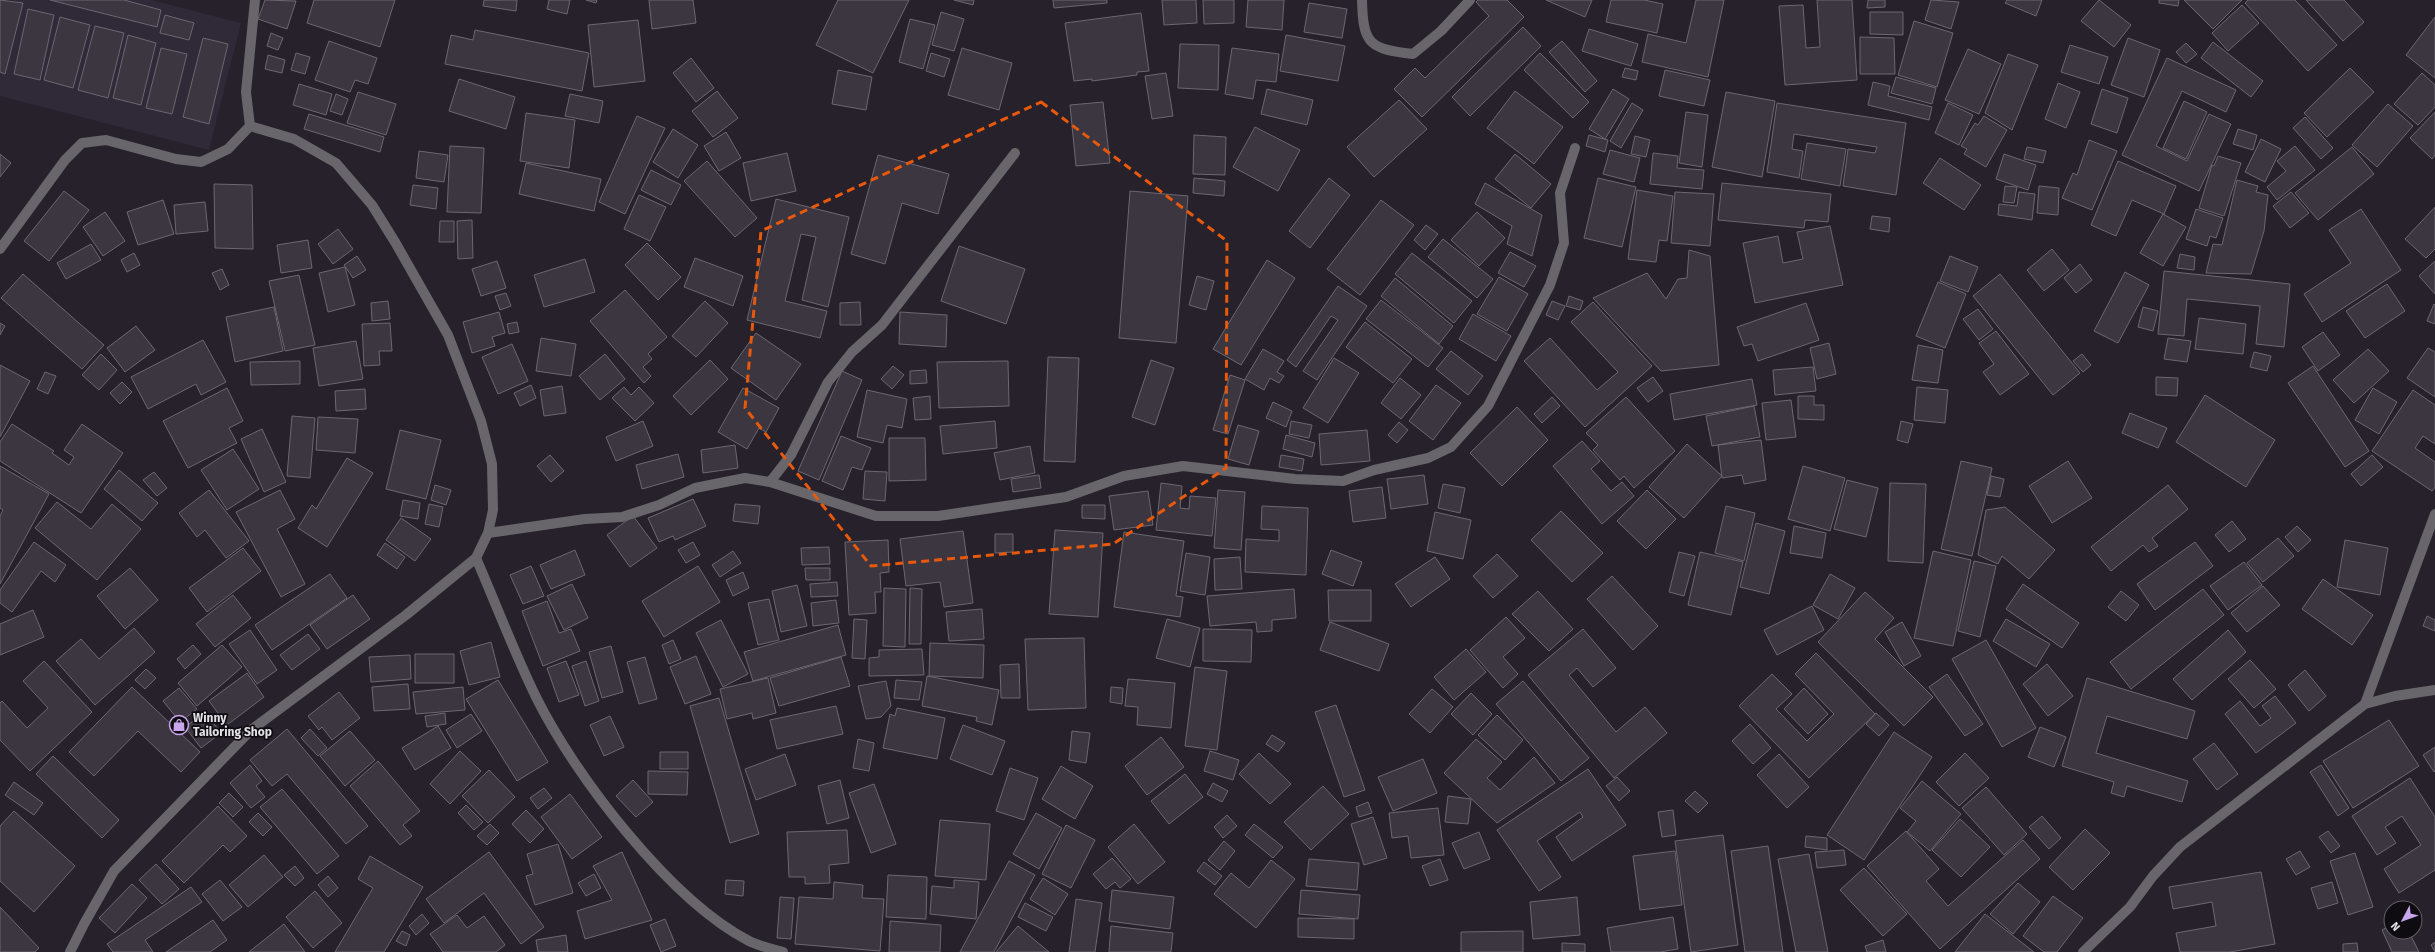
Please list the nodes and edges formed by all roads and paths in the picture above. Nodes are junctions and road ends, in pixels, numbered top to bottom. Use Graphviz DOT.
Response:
graph roads {
  1 [pos="255,0"];
  2 [pos="1362,0"];
  3 [pos="1470,0"];
  4 [pos="250,126"];
  5 [pos="1575,148"];
  6 [pos="1015,153"];
  7 [pos="0,249"];
  8 [pos="770,482"];
  9 [pos="2435,514"];
  10 [pos="488,533"];
  11 [pos="476,558"];
  12 [pos="2435,690"];
  13 [pos="2365,704"];
  14 [pos="70,952"];
  15 [pos="783,952"];
  16 [pos="2083,952"];
  1 -- 4 [label="street"];
  2 -- 3 [label="street"];
  4 -- 7 [label="street"];
  4 -- 10 [label="street"];
  5 -- 8 [label="street"];
  6 -- 8 [label="street"];
  8 -- 10 [label="street"];
  9 -- 13 [label="street"];
  10 -- 11 [label="street"];
  11 -- 14 [label="street"];
  11 -- 15 [label="street"];
  12 -- 13 [label="street"];
  13 -- 16 [label="street"];
}
